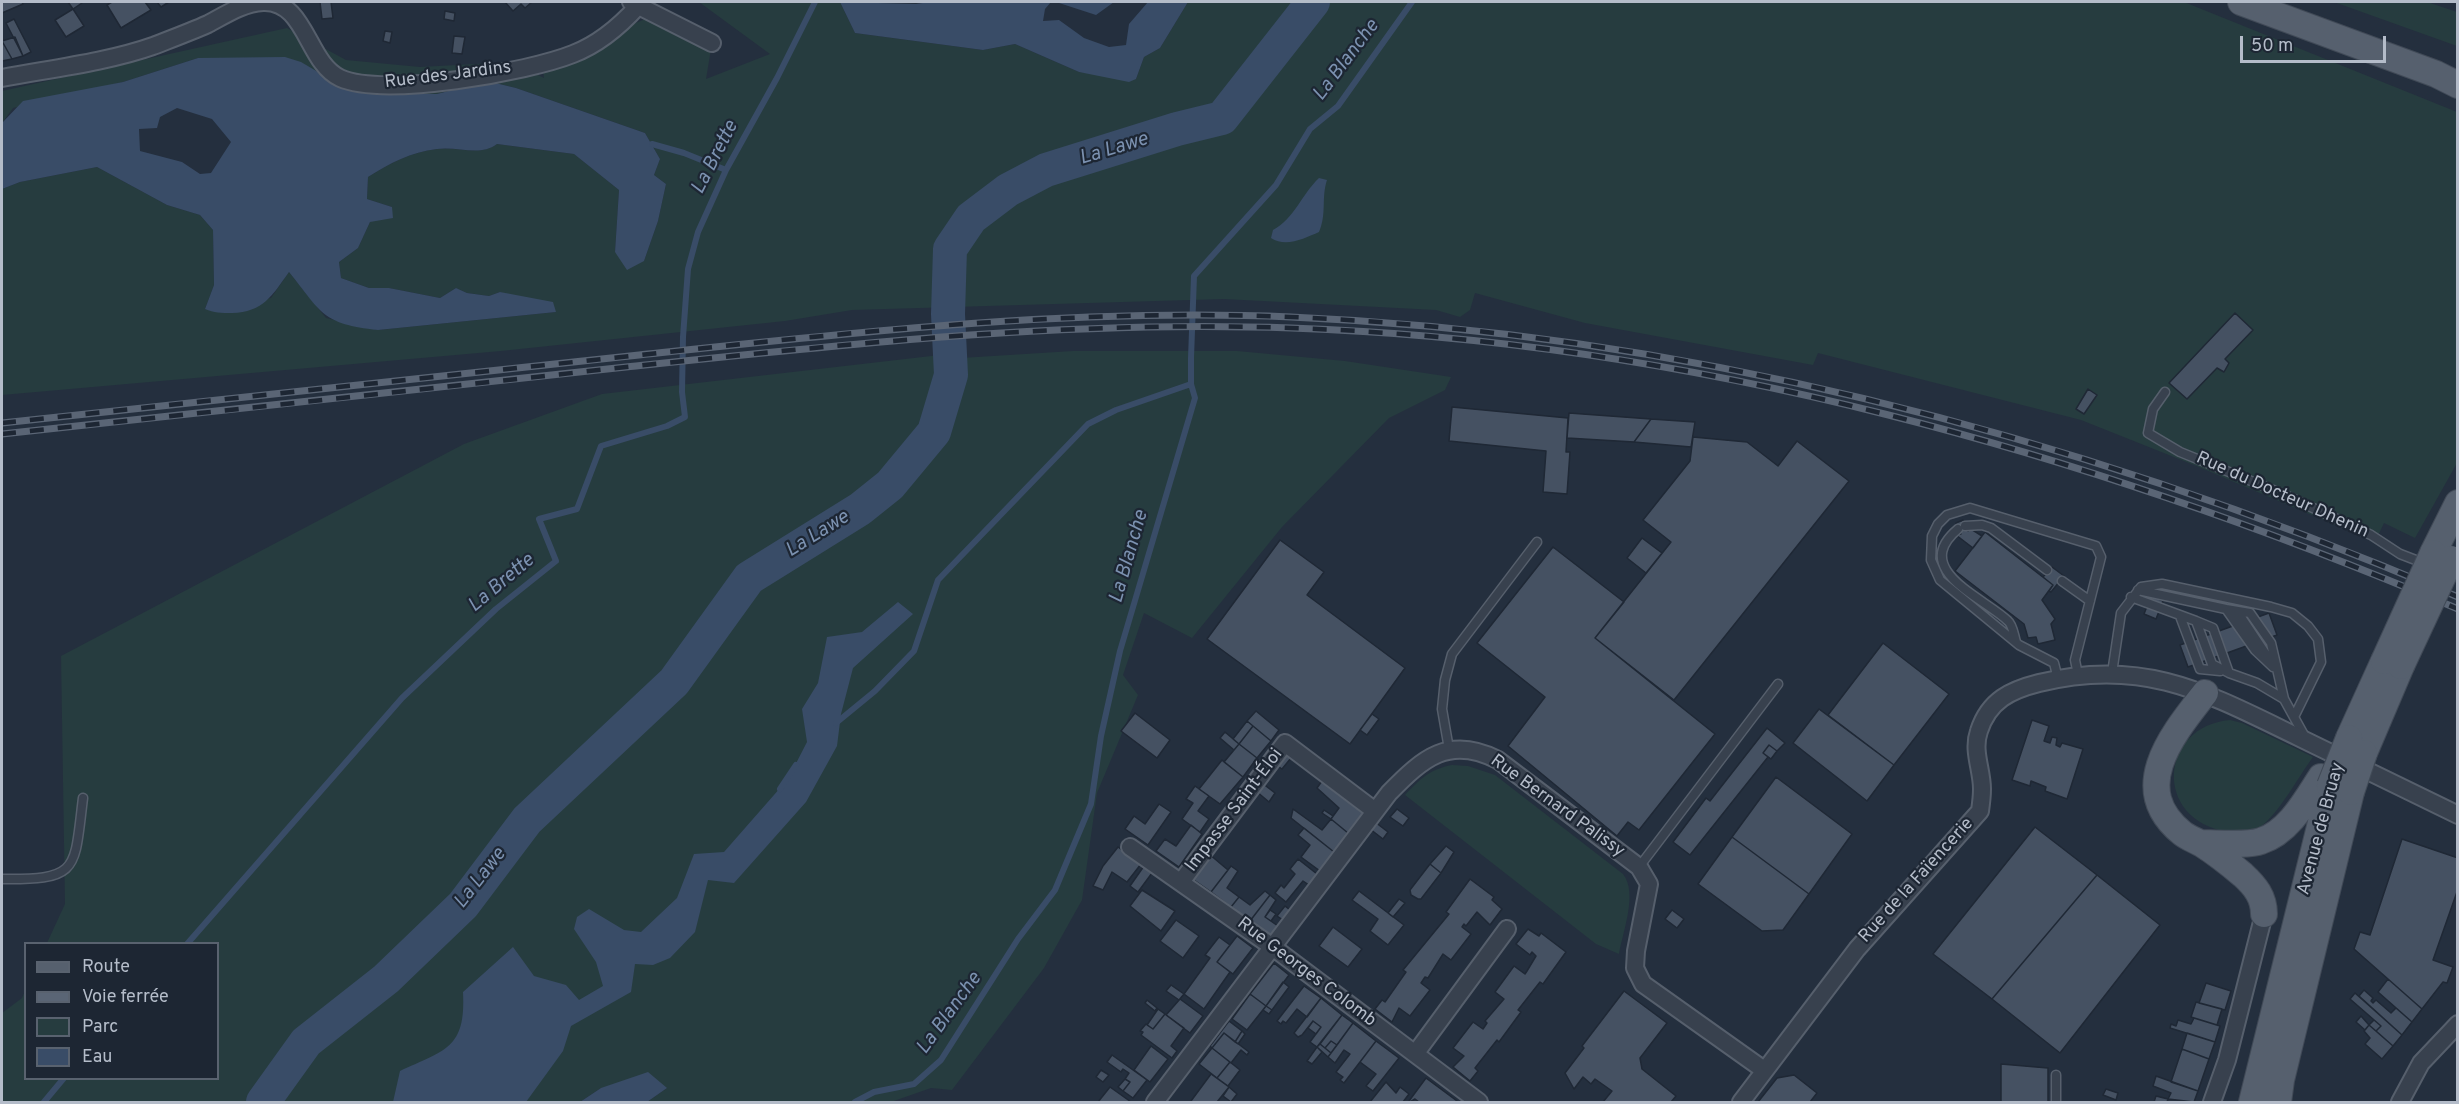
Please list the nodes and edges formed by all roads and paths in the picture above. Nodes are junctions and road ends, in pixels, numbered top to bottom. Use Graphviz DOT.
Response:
graph roads {
  1 [pos="2241,2"];
  2 [pos="2285,2"];
  3 [pos="635,4"];
  4 [pos="712,43"];
  5 [pos="2457,66"];
  6 [pos="2,78"];
  7 [pos="2457,85"];
  8 [pos="2165,392"];
  9 [pos="2457,503"];
  10 [pos="1537,542"];
  11 [pos="2450,559"];
  12 [pos="2047,570"];
  13 [pos="2062,581"];
  14 [pos="2138,590"];
  15 [pos="2131,597"];
  16 [pos="2090,601"];
  17 [pos="2226,609"];
  18 [pos="2180,615"];
  19 [pos="2196,621"];
  20 [pos="2016,642"];
  21 [pos="2392,663"];
  22 [pos="2112,673"];
  23 [pos="2229,673"];
  24 [pos="2279,674"];
  25 [pos="2078,675"];
  26 [pos="2058,679"];
  27 [pos="1778,684"];
  28 [pos="2205,693"];
  29 [pos="2284,699"];
  30 [pos="2294,717"];
  31 [pos="2354,736"];
  32 [pos="2307,741"];
  33 [pos="1449,749"];
  34 [pos="2334,785"];
  35 [pos="83,798"];
  36 [pos="1375,811"];
  37 [pos="2457,814"];
  38 [pos="2200,843"];
  39 [pos="1130,847"];
  40 [pos="1639,867"];
  41 [pos="2,879"];
  42 [pos="1181,882"];
  43 [pos="2264,914"];
  44 [pos="1507,929"];
  45 [pos="1274,948"];
  46 [pos="2457,1024"];
  47 [pos="1415,1054"];
  48 [pos="1764,1070"];
  49 [pos="2056,1075"];
  50 [pos="1155,1102"];
  51 [pos="1479,1102"];
  52 [pos="1741,1102"];
  53 [pos="2056,1102"];
  54 [pos="2212,1102"];
  55 [pos="2252,1102"];
  56 [pos="2278,1102"];
  57 [pos="2400,1102"];
  1 -- 7 [label="main road"];
  2 -- 5 [label="main road"];
  3 -- 4 [label="street"];
  3 -- 6 [label="street, Rue des Jardins"];
  8 -- 11 [label="lane, Rue du Docteur Dhenin"];
  9 -- 11 [label="main road, Avenue de Bruay"];
  10 -- 33 [label="lane"];
  11 -- 21 [label="main road, Avenue de Bruay, bridge"];
  12 -- 20 [label="lane"];
  13 -- 16 [label="lane"];
  14 -- 15 [label="lane"];
  14 -- 17 [label="lane"];
  14 -- 30 [label="lane"];
  15 -- 18 [label="lane"];
  15 -- 22 [label="lane"];
  16 -- 20 [label="lane"];
  16 -- 25 [label="lane"];
  17 -- 24 [label="lane"];
  17 -- 24 [label="lane"];
  18 -- 19 [label="lane"];
  18 -- 23 [label="lane"];
  19 -- 23 [label="lane"];
  19 -- 23 [label="lane"];
  20 -- 26 [label="lane"];
  21 -- 31 [label="main road, Avenue de Bruay"];
  21 -- 31 [label="main road, Avenue de Bruay"];
  22 -- 25 [label="street, Rue de la Faïencerie"];
  22 -- 28 [label="street, Rue de la Faïencerie"];
  23 -- 29 [label="lane"];
  24 -- 29 [label="lane"];
  25 -- 26 [label="street, Rue de la Faïencerie"];
  26 -- 48 [label="street, Rue de la Faïencerie"];
  27 -- 40 [label="lane"];
  28 -- 32 [label="street, Rue de la Faïencerie"];
  28 -- 38 [label="main road"];
  29 -- 30 [label="lane"];
  30 -- 32 [label="lane"];
  31 -- 34 [label="main road, Avenue de Bruay, bridge"];
  31 -- 34 [label="main road"];
  32 -- 37 [label="street, Rue de la Faïencerie"];
  33 -- 36 [label="street"];
  33 -- 40 [label="street, Rue Bernard Palissy"];
  34 -- 38 [label="main road"];
  34 -- 55 [label="main road, Avenue de Bruay"];
  34 -- 56 [label="main road, Avenue de Bruay"];
  35 -- 41 [label="lane"];
  36 -- 42 [label="street, Impasse Saint-Éloi"];
  36 -- 45 [label="street"];
  38 -- 43 [label="main road"];
  39 -- 42 [label="street, Rue Georges Colomb"];
  40 -- 48 [label="street, Rue Bernard Palissy"];
  42 -- 45 [label="street, Rue Georges Colomb"];
  43 -- 54 [label="street"];
  44 -- 47 [label="street"];
  45 -- 47 [label="street, Rue Georges Colomb"];
  45 -- 50 [label="street"];
  46 -- 57 [label="street"];
  47 -- 51 [label="street, Rue Georges Colomb"];
  48 -- 52 [label="street, Rue de la Faïencerie"];
  49 -- 53 [label="lane"];
}
